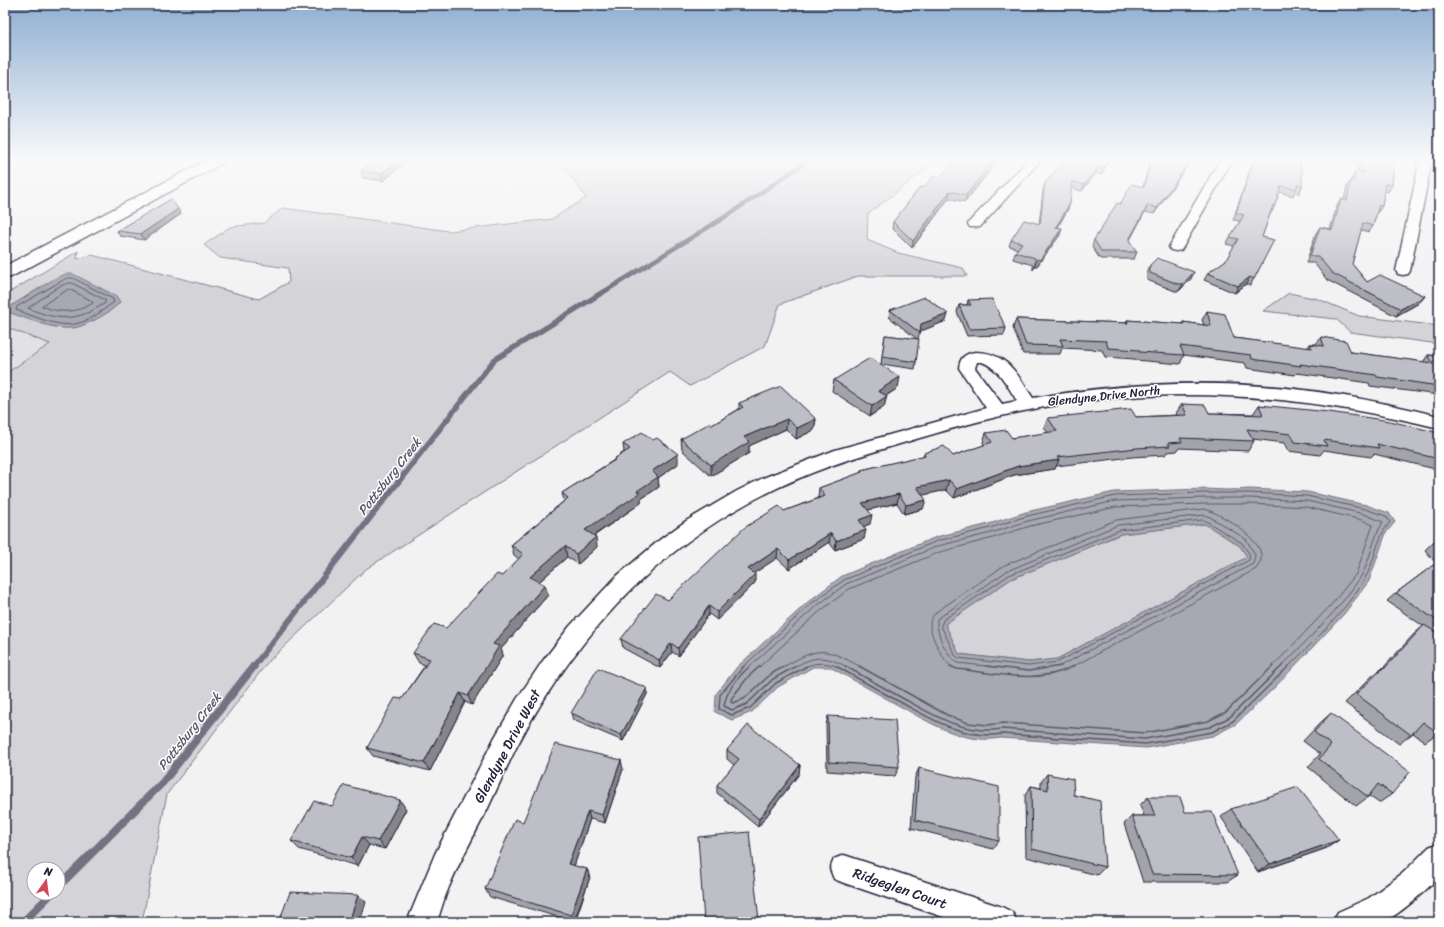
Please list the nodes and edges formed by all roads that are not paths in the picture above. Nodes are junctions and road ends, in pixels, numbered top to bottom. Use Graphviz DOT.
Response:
graph roads {
  1 [pos="138,203"];
  2 [pos="140,203"];
  3 [pos="994,203"];
  4 [pos="1201,203"];
  5 [pos="1417,203"];
  6 [pos="975,224"];
  7 [pos="1176,247"];
  8 [pos="1403,271"];
  9 [pos="5,273"];
  10 [pos="5,286"];
  11 [pos="1028,404"];
  12 [pos="998,411"];
  13 [pos="1439,422"];
  14 [pos="777,480"];
  15 [pos="1439,857"];
  16 [pos="844,869"];
  17 [pos="422,922"];
  18 [pos="1002,922"];
  19 [pos="1348,922"];
  1 -- 9 [label="main road"];
  2 -- 10 [label="main road"];
  3 -- 6 [label="street"];
  4 -- 7 [label="street"];
  5 -- 8 [label="street"];
  11 -- 12 [label="street, Glendyne Drive North"];
  11 -- 12 [label="street"];
  11 -- 13 [label="street, Glendyne Drive North"];
  12 -- 14 [label="street, Glendyne Drive North"];
  14 -- 17 [label="street, Glendyne Drive West"];
  15 -- 19 [label="street"];
  16 -- 18 [label="street, Ridgeglen Court"];
}
